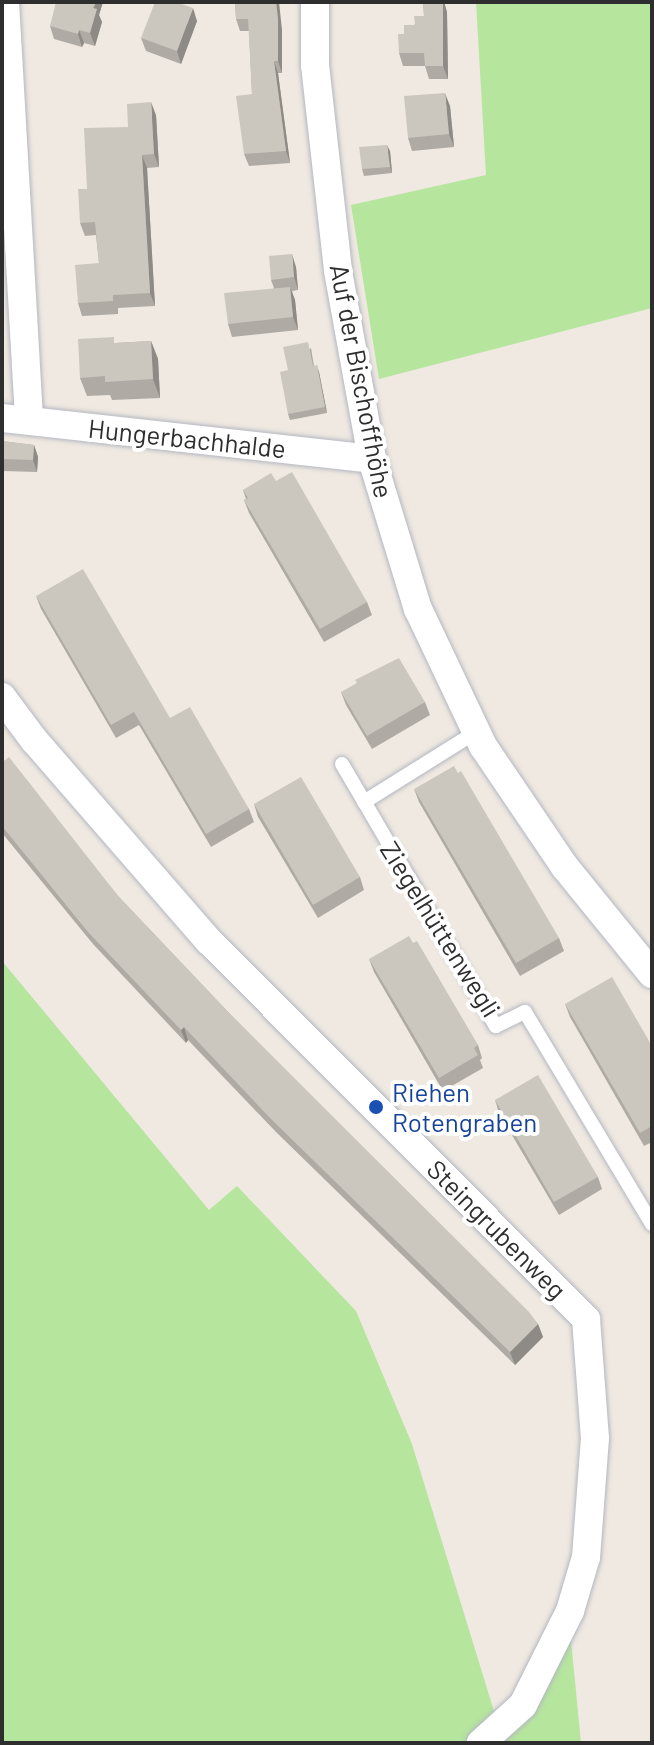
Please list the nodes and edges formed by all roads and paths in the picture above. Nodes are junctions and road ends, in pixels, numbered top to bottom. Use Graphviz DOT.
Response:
graph roads {
  1 [pos="5,2"];
  2 [pos="315,2"];
  3 [pos="16,419"];
  4 [pos="372,459"];
  5 [pos="2,697"];
  6 [pos="476,732"];
  7 [pos="342,764"];
  8 [pos="364,802"];
  9 [pos="652,974"];
  10 [pos="652,1224"];
  11 [pos="481,1743"];
  1 -- 3 [label="street"];
  2 -- 4 [label="street, Auf der Bischoffhöhe"];
  3 -- 4 [label="street, Hungerbachhalde"];
  4 -- 6 [label="street, Auf der Bischoffhöhe"];
  5 -- 11 [label="street, Steingrubenweg"];
  6 -- 8 [label="lane"];
  6 -- 9 [label="street, Auf der Bischoffhöhe"];
  7 -- 8 [label="lane, Ziegelhüttenwegli"];
  8 -- 10 [label="lane, Ziegelhüttenwegli"];
}
